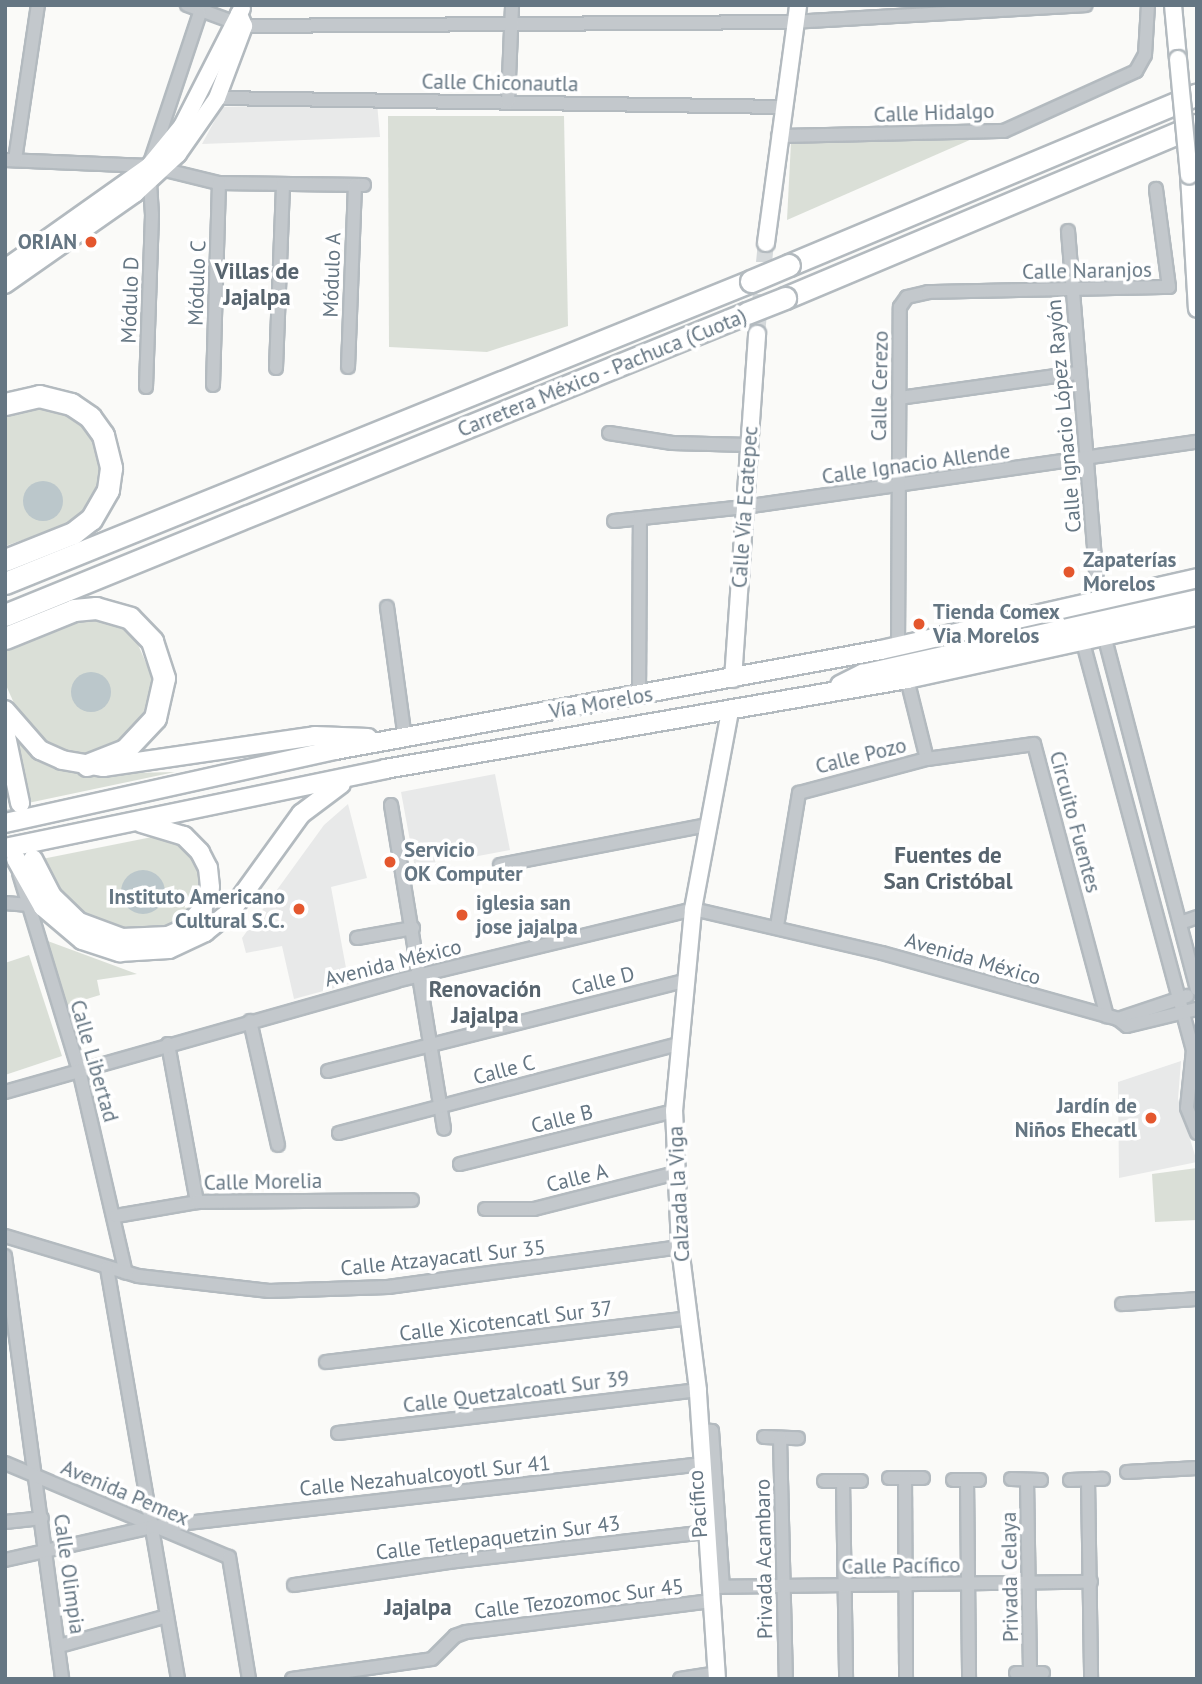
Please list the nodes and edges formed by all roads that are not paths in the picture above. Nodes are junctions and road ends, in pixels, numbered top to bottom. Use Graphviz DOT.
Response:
graph roads {
  1 [pos="38,5"];
  2 [pos="187,5"];
  3 [pos="513,5"];
  4 [pos="798,5"];
  5 [pos="1086,5"];
  6 [pos="1148,5"];
  7 [pos="1173,5"];
  8 [pos="200,13"];
  9 [pos="239,17"];
  10 [pos="793,22"];
  11 [pos="511,24"];
  12 [pos="1197,94"];
  13 [pos="217,98"];
  14 [pos="508,102"];
  15 [pos="781,107"];
  16 [pos="1197,125"];
  17 [pos="778,136"];
  18 [pos="10,160"];
  19 [pos="156,169"];
  20 [pos="150,183"];
  21 [pos="219,183"];
  22 [pos="283,184"];
  23 [pos="1156,189"];
  24 [pos="1068,231"];
  25 [pos="766,243"];
  26 [pos="5,268"];
  27 [pos="5,285"];
  28 [pos="1073,292"];
  29 [pos="907,297"];
  30 [pos="1197,309"];
  31 [pos="757,334"];
  32 [pos="348,366"];
  33 [pos="276,368"];
  34 [pos="1078,373"];
  35 [pos="213,385"];
  36 [pos="146,387"];
  37 [pos="899,398"];
  38 [pos="5,404"];
  39 [pos="610,433"];
  40 [pos="1197,442"];
  41 [pos="748,445"];
  42 [pos="1086,460"];
  43 [pos="897,485"];
  44 [pos="744,507"];
  45 [pos="640,519"];
  46 [pos="614,521"];
  47 [pos="5,560"];
  48 [pos="1197,578"];
  49 [pos="5,583"];
  50 [pos="1098,598"];
  51 [pos="1197,599"];
  52 [pos="387,607"];
  53 [pos="5,615"];
  54 [pos="1197,616"];
  55 [pos="1104,635"];
  56 [pos="5,638"];
  57 [pos="1082,639"];
  58 [pos="898,646"];
  59 [pos="733,679"];
  60 [pos="906,679"];
  61 [pos="829,691"];
  62 [pos="639,695"];
  63 [pos="5,710"];
  64 [pos="730,712"];
  65 [pos="5,732"];
  66 [pos="405,739"];
  67 [pos="386,742"];
  68 [pos="927,759"];
  69 [pos="87,765"];
  70 [pos="356,776"];
  71 [pos="20,803"];
  72 [pos="391,805"];
  73 [pos="5,823"];
  74 [pos="123,823"];
  75 [pos="707,825"];
  76 [pos="1158,837"];
  77 [pos="1137,842"];
  78 [pos="18,857"];
  79 [pos="500,865"];
  80 [pos="5,904"];
  81 [pos="26,905"];
  82 [pos="693,909"];
  83 [pos="1197,917"];
  84 [pos="1180,923"];
  85 [pos="777,926"];
  86 [pos="413,928"];
  87 [pos="356,938"];
  88 [pos="420,975"];
  89 [pos="684,981"];
  90 [pos="1197,991"];
  91 [pos="1180,998"];
  92 [pos="1197,1009"];
  93 [pos="1183,1012"];
  94 [pos="1112,1017"];
  95 [pos="250,1021"];
  96 [pos="168,1044"];
  97 [pos="431,1044"];
  98 [pos="678,1044"];
  99 [pos="79,1070"];
  100 [pos="1194,1070"];
  101 [pos="328,1071"];
  102 [pos="5,1092"];
  103 [pos="440,1107"];
  104 [pos="674,1111"];
  105 [pos="444,1129"];
  106 [pos="339,1133"];
  107 [pos="1197,1133"];
  108 [pos="278,1146"];
  109 [pos="460,1164"];
  110 [pos="676,1173"];
  111 [pos="412,1200"];
  112 [pos="197,1202"];
  113 [pos="485,1209"];
  114 [pos="116,1216"];
  115 [pos="5,1236"];
  116 [pos="681,1247"];
  117 [pos="5,1256"];
  118 [pos="107,1268"];
  119 [pos="126,1273"];
  120 [pos="1197,1299"];
  121 [pos="1122,1304"];
  122 [pos="690,1318"];
  123 [pos="326,1362"];
  124 [pos="698,1390"];
  125 [pos="700,1430"];
  126 [pos="338,1433"];
  127 [pos="764,1437"];
  128 [pos="780,1438"];
  129 [pos="798,1438"];
  130 [pos="5,1463"];
  131 [pos="702,1464"];
  132 [pos="1197,1468"];
  133 [pos="1127,1472"];
  134 [pos="37,1475"];
  135 [pos="889,1478"];
  136 [pos="905,1478"];
  137 [pos="923,1478"];
  138 [pos="1011,1479"];
  139 [pos="1103,1479"];
  140 [pos="953,1480"];
  141 [pos="1027,1480"];
  142 [pos="1041,1480"];
  143 [pos="1070,1480"];
  144 [pos="1088,1480"];
  145 [pos="824,1481"];
  146 [pos="843,1481"];
  147 [pos="861,1481"];
  148 [pos="42,1518"];
  149 [pos="5,1522"];
  150 [pos="152,1527"];
  151 [pos="708,1532"];
  152 [pos="46,1553"];
  153 [pos="5,1560"];
  154 [pos="1091,1582"];
  155 [pos="1030,1583"];
  156 [pos="967,1584"];
  157 [pos="294,1585"];
  158 [pos="844,1585"];
  159 [pos="907,1585"];
  160 [pos="784,1586"];
  161 [pos="716,1592"];
  162 [pos="167,1616"];
  163 [pos="60,1646"];
  164 [pos="1016,1673"];
  165 [pos="717,1676"];
  166 [pos="62,1679"];
  167 [pos="178,1679"];
  168 [pos="249,1679"];
  169 [pos="292,1679"];
  170 [pos="680,1679"];
  171 [pos="786,1679"];
  172 [pos="846,1679"];
  173 [pos="906,1679"];
  174 [pos="969,1679"];
  175 [pos="1091,1679"];
  1 -- 18 [label="street"];
  2 -- 8 [label="street"];
  3 -- 11 [label="street"];
  4 -- 10 [label="main road"];
  5 -- 10 [label="street"];
  6 -- 17 [label="street, Calle Hidalgo"];
  7 -- 30 [label="main road, bridge"];
  8 -- 9 [label="street"];
  8 -- 19 [label="street"];
  9 -- 11 [label="street"];
  9 -- 13 [label="main road"];
  9 -- 19 [label="main road"];
  10 -- 11 [label="street"];
  10 -- 15 [label="main road"];
  11 -- 14 [label="street"];
  12 -- 49 [label="highway, Carretera México - Pachuca (Cuota), bridge"];
  13 -- 14 [label="street, Calle Chiconautla"];
  13 -- 19 [label="main road"];
  14 -- 15 [label="street, Calle Chiconautla"];
  15 -- 17 [label="main road"];
  16 -- 53 [label="highway, Carretera México - Pachuca (Cuota), bridge"];
  17 -- 25 [label="main road"];
  18 -- 19 [label="street"];
  19 -- 20 [label="main road"];
  19 -- 21 [label="street"];
  19 -- 26 [label="main road"];
  20 -- 27 [label="main road"];
  20 -- 36 [label="street, Módulo D"];
  21 -- 22 [label="street"];
  21 -- 35 [label="street, Módulo C"];
  22 -- 32 [label="street, Módulo A"];
  22 -- 33 [label="street"];
  23 -- 28 [label="street, Calle Naranjos"];
  24 -- 28 [label="street, Calle Ignacio López Rayón"];
  28 -- 29 [label="street, Calle Naranjos"];
  28 -- 34 [label="street, Calle Ignacio López Rayón"];
  29 -- 37 [label="street, Calle Cerezo"];
  31 -- 41 [label="main road, Calle Vía Ecatepec"];
  34 -- 37 [label="street"];
  34 -- 42 [label="street, Calle Ignacio López Rayón"];
  37 -- 43 [label="street, Calle Cerezo"];
  38 -- 47 [label="highway"];
  39 -- 41 [label="street"];
  40 -- 42 [label="street, Calle Ignacio Allende"];
  41 -- 44 [label="main road, Calle Vía Ecatepec"];
  42 -- 43 [label="street, Calle Ignacio Allende"];
  42 -- 50 [label="street, Calle Ignacio López Rayón"];
  43 -- 44 [label="street, Calle Ignacio Allende"];
  43 -- 58 [label="street, Calle Cerezo"];
  44 -- 45 [label="street, Calle Ignacio Allende"];
  44 -- 59 [label="main road, Calle Vía Ecatepec"];
  45 -- 46 [label="street, Calle Ignacio Allende"];
  45 -- 62 [label="street"];
  48 -- 50 [label="main road, Vía Morelos"];
  50 -- 58 [label="main road, Vía Morelos"];
  51 -- 61 [label="main road"];
  52 -- 66 [label="street"];
  54 -- 55 [label="main road, Vía Morelos"];
  55 -- 57 [label="main road, Vía Morelos"];
  55 -- 76 [label="street"];
  56 -- 69 [label="highway"];
  57 -- 60 [label="main road, Vía Morelos"];
  57 -- 77 [label="street"];
  58 -- 59 [label="main road, Vía Morelos"];
  59 -- 62 [label="main road, Vía Morelos"];
  60 -- 61 [label="main road, Vía Morelos"];
  60 -- 68 [label="street"];
  61 -- 64 [label="main road, Vía Morelos"];
  62 -- 66 [label="main road, Vía Morelos"];
  63 -- 69 [label="main road"];
  64 -- 70 [label="main road, Vía Morelos"];
  64 -- 75 [label="main road, Calzada la Viga"];
  65 -- 71 [label="main road"];
  66 -- 67 [label="main road, Vía Morelos"];
  67 -- 69 [label="main road"];
  67 -- 73 [label="main road, Vía Morelos"];
  68 -- 85 [label="street, Calle Pozo"];
  68 -- 94 [label="street, Circuito Fuentes"];
  70 -- 74 [label="main road, Vía Morelos"];
  70 -- 78 [label="main road"];
  72 -- 86 [label="street"];
  74 -- 78 [label="main road, Vía Morelos"];
  74 -- 78 [label="main road"];
  75 -- 79 [label="street"];
  75 -- 82 [label="main road, Calzada la Viga"];
  76 -- 77 [label="street"];
  76 -- 84 [label="street"];
  77 -- 91 [label="street"];
  78 -- 81 [label="street, Calle Libertad"];
  80 -- 81 [label="street"];
  81 -- 99 [label="street, Calle Libertad"];
  82 -- 85 [label="street, Avenida México"];
  82 -- 88 [label="street, Avenida México"];
  82 -- 89 [label="main road, Calzada la Viga"];
  83 -- 84 [label="street"];
  84 -- 90 [label="street"];
  85 -- 94 [label="street, Avenida México"];
  86 -- 87 [label="street"];
  86 -- 88 [label="street"];
  88 -- 95 [label="street, Avenida México"];
  88 -- 97 [label="street"];
  89 -- 97 [label="street, Calle D"];
  89 -- 98 [label="main road, Calzada la Viga"];
  90 -- 91 [label="street"];
  91 -- 93 [label="street"];
  91 -- 94 [label="street"];
  92 -- 93 [label="street, Avenida México"];
  93 -- 94 [label="street, Avenida México"];
  93 -- 100 [label="street"];
  95 -- 96 [label="street, Avenida México"];
  95 -- 108 [label="street"];
  96 -- 99 [label="street, Avenida México"];
  96 -- 112 [label="street"];
  97 -- 101 [label="street, Calle D"];
  97 -- 103 [label="street"];
  98 -- 103 [label="street, Calle C"];
  98 -- 104 [label="main road, Calzada la Viga"];
  99 -- 102 [label="street, Avenida México"];
  99 -- 114 [label="street, Calle Libertad"];
  100 -- 107 [label="street"];
  103 -- 105 [label="street"];
  103 -- 106 [label="street, Calle C"];
  104 -- 109 [label="street, Calle B"];
  104 -- 110 [label="main road, Calzada la Viga"];
  110 -- 113 [label="street, Calle A"];
  110 -- 116 [label="main road, Calzada la Viga"];
  111 -- 112 [label="street, Calle Morelia"];
  112 -- 114 [label="street, Calle Morelia"];
  114 -- 119 [label="street, Calle Libertad"];
  115 -- 118 [label="street, Calle Atzayacatl Sur 35"];
  116 -- 119 [label="street, Calle Atzayacatl Sur 35"];
  116 -- 122 [label="main road, Calzada la Viga"];
  117 -- 134 [label="street, Calle Olimpia"];
  118 -- 119 [label="street, Calle Atzayacatl Sur 35"];
  118 -- 150 [label="street"];
  120 -- 121 [label="street"];
  122 -- 123 [label="street, Calle Xicotencatl Sur 37"];
  122 -- 124 [label="main road, Calzada la Viga"];
  124 -- 125 [label="main road, Calzada la Viga"];
  124 -- 126 [label="street, Calle Quetzalcoatl Sur 39"];
  125 -- 131 [label="main road, Calzada la Viga"];
  125 -- 161 [label="street, Pacífico"];
  127 -- 128 [label="street"];
  128 -- 129 [label="street"];
  128 -- 160 [label="street, Privada Acambaro"];
  130 -- 134 [label="street, Avenida Pemex"];
  131 -- 150 [label="street, Calle Nezahualcoyotl Sur 41"];
  131 -- 151 [label="main road, Calzada la Viga"];
  132 -- 133 [label="street"];
  134 -- 148 [label="street, Calle Olimpia"];
  134 -- 150 [label="street, Avenida Pemex"];
  135 -- 136 [label="street"];
  136 -- 137 [label="street"];
  136 -- 159 [label="street"];
  138 -- 141 [label="street"];
  139 -- 144 [label="street"];
  140 -- 156 [label="street"];
  141 -- 142 [label="street"];
  141 -- 155 [label="street, Privada Celaya"];
  143 -- 144 [label="street"];
  144 -- 154 [label="street"];
  145 -- 146 [label="street"];
  146 -- 147 [label="street"];
  146 -- 158 [label="street"];
  148 -- 149 [label="street"];
  148 -- 152 [label="street, Calle Olimpia"];
  150 -- 152 [label="street, Calle Nezahualcoyotl Sur 41"];
  150 -- 162 [label="street"];
  150 -- 168 [label="street, Avenida Pemex"];
  151 -- 157 [label="street, Calle Tetlepaquetzin Sur 43"];
  151 -- 161 [label="main road, Calzada la Viga"];
  152 -- 153 [label="street, Calle Nezahualcoyotl Sur 41"];
  152 -- 163 [label="street, Calle Olimpia"];
  154 -- 155 [label="street, Calle Pacífico"];
  154 -- 175 [label="street"];
  155 -- 156 [label="street, Calle Pacífico"];
  155 -- 164 [label="street, Privada Celaya"];
  156 -- 159 [label="street, Calle Pacífico"];
  156 -- 174 [label="street"];
  158 -- 159 [label="street, Calle Pacífico"];
  158 -- 160 [label="street, Calle Pacífico"];
  158 -- 172 [label="street"];
  159 -- 173 [label="street"];
  160 -- 161 [label="street, Calle Pacífico"];
  160 -- 171 [label="street, Privada Acambaro"];
  161 -- 165 [label="main road, Calzada la Viga"];
  161 -- 169 [label="street, Calle Tezozomoc Sur 45"];
  162 -- 163 [label="street"];
  162 -- 167 [label="street"];
  163 -- 166 [label="street, Calle Olimpia"];
  165 -- 170 [label="street"];
}
